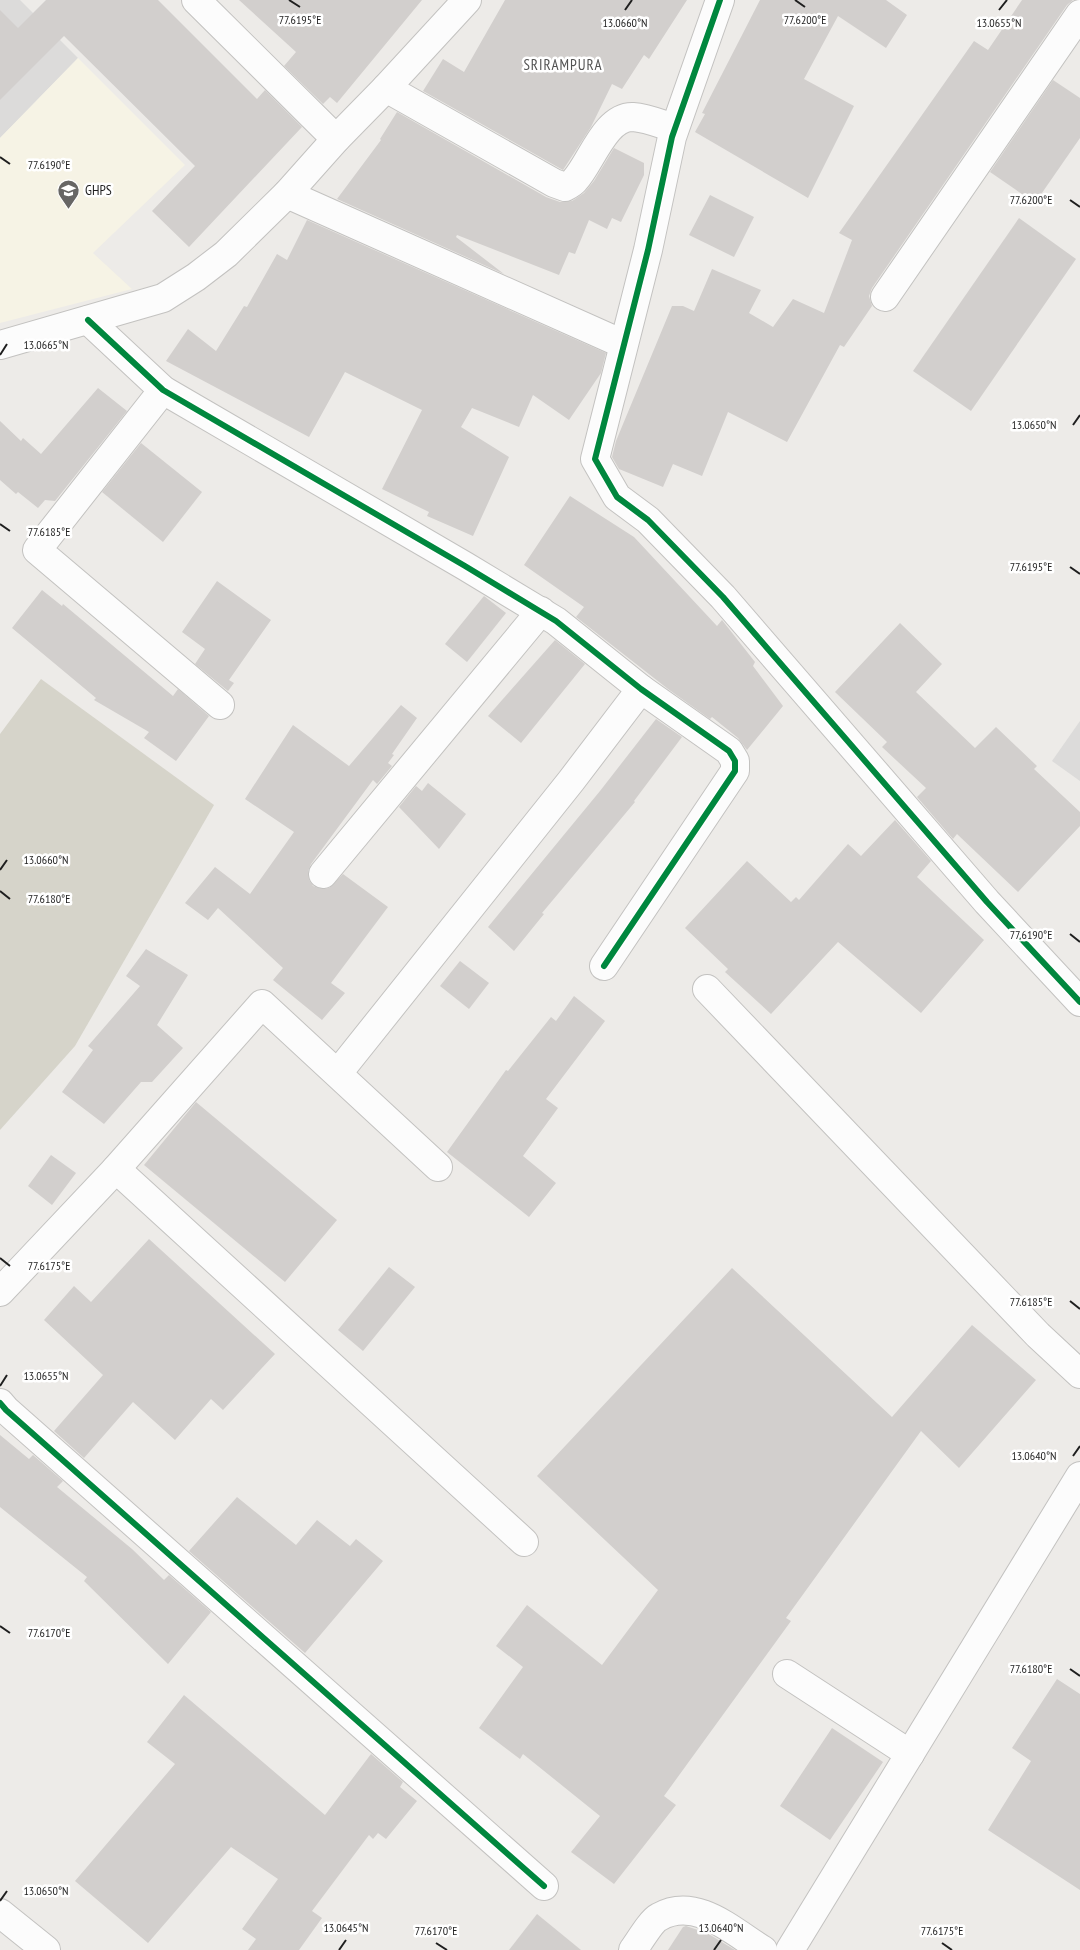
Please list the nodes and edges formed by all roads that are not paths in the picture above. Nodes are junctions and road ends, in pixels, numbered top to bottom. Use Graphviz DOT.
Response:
graph roads {
  1 [pos="196,0"];
  2 [pos="467,0"];
  3 [pos="720,0"];
  4 [pos="1080,14"];
  5 [pos="386,88"];
  6 [pos="674,128"];
  7 [pos="336,139"];
  8 [pos="287,194"];
  9 [pos="885,297"];
  10 [pos="88,320"];
  11 [pos="623,344"];
  12 [pos="0,345"];
  13 [pos="163,390"];
  14 [pos="541,612"];
  15 [pos="641,689"];
  16 [pos="220,705"];
  17 [pos="324,874"];
  18 [pos="604,966"];
  19 [pos="707,989"];
  20 [pos="1080,1002"];
  21 [pos="338,1073"];
  22 [pos="438,1167"];
  23 [pos="116,1169"];
  24 [pos="0,1292"];
  25 [pos="1080,1374"];
  26 [pos="0,1403"];
  27 [pos="1080,1476"];
  28 [pos="524,1542"];
  29 [pos="787,1674"];
  30 [pos="910,1754"];
  31 [pos="544,1886"];
  32 [pos="0,1913"];
  33 [pos="46,1950"];
  34 [pos="633,1950"];
  35 [pos="762,1950"];
  36 [pos="790,1950"];
  1 -- 7 [label="street"];
  2 -- 5 [label="street"];
  3 -- 6 [label="street"];
  4 -- 9 [label="street"];
  5 -- 6 [label="street"];
  5 -- 7 [label="street"];
  6 -- 11 [label="street"];
  7 -- 8 [label="street"];
  8 -- 10 [label="street"];
  8 -- 11 [label="street"];
  10 -- 12 [label="street"];
  10 -- 13 [label="street"];
  11 -- 20 [label="street"];
  13 -- 14 [label="street"];
  13 -- 16 [label="street"];
  14 -- 15 [label="street"];
  14 -- 17 [label="street"];
  15 -- 18 [label="street"];
  15 -- 21 [label="street"];
  19 -- 25 [label="street"];
  21 -- 22 [label="street"];
  21 -- 23 [label="street"];
  23 -- 24 [label="street"];
  23 -- 28 [label="street"];
  26 -- 31 [label="street"];
  27 -- 30 [label="street"];
  29 -- 30 [label="street"];
  30 -- 36 [label="street"];
  32 -- 33 [label="street"];
  34 -- 35 [label="street"];
}
